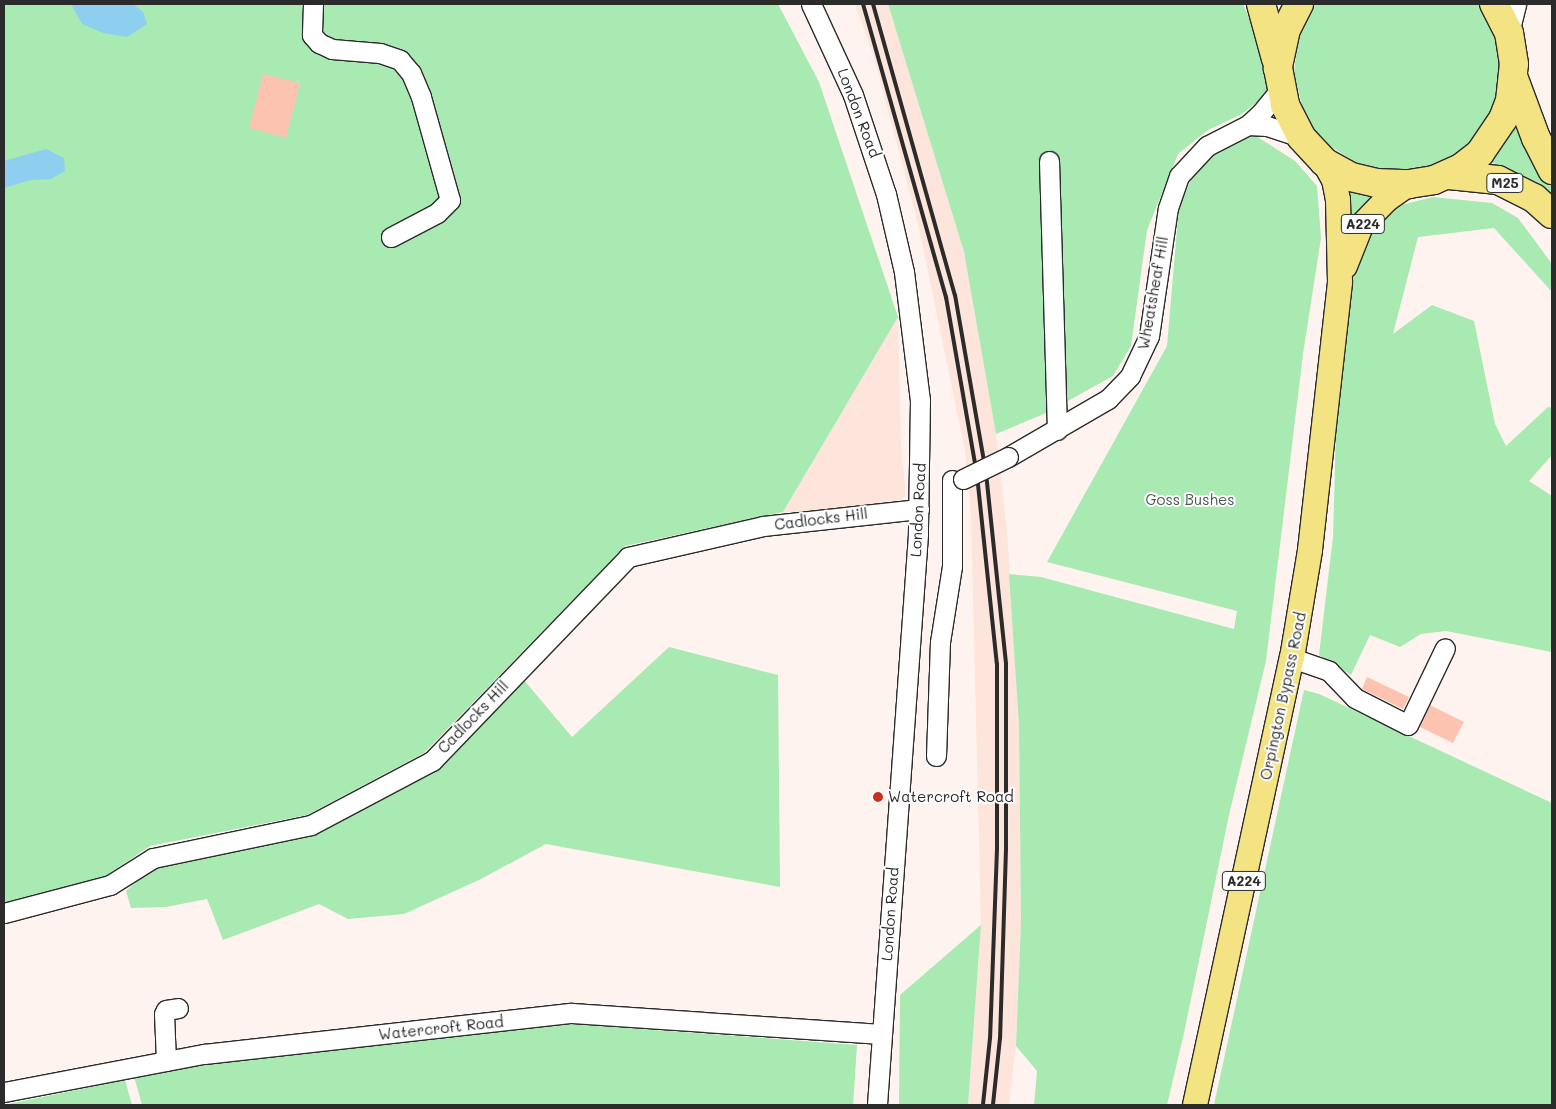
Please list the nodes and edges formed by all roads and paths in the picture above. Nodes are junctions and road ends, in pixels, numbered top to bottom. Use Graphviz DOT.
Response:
graph roads {
  1 [pos="313,4"];
  2 [pos="811,4"];
  3 [pos="1261,4"];
  4 [pos="1300,4"];
  5 [pos="1494,4"];
  6 [pos="1516,4"];
  7 [pos="1509,32"];
  8 [pos="1280,78"];
  9 [pos="1514,79"];
  10 [pos="1248,125"];
  11 [pos="1301,137"];
  12 [pos="1049,161"];
  13 [pos="1324,162"];
  14 [pos="1552,170"];
  15 [pos="1449,174"];
  16 [pos="1409,184"];
  17 [pos="1552,214"];
  18 [pos="391,237"];
  19 [pos="1340,282"];
  20 [pos="1057,430"];
  21 [pos="958,479"];
  22 [pos="921,482"];
  23 [pos="919,509"];
  24 [pos="1444,648"];
  25 [pos="1292,658"];
  26 [pos="936,756"];
  27 [pos="4,913"];
  28 [pos="178,1008"];
  29 [pos="881,1034"];
  30 [pos="166,1061"];
  31 [pos="4,1092"];
  32 [pos="877,1105"];
  33 [pos="1195,1105"];
  1 -- 18 [label="street"];
  2 -- 22 [label="street, London Road"];
  3 -- 8 [label="highway"];
  4 -- 8 [label="highway"];
  5 -- 7 [label="highway"];
  6 -- 7 [label="street"];
  7 -- 9 [label="highway"];
  8 -- 10 [label="street, Wheatsheaf Hill"];
  8 -- 11 [label="highway"];
  9 -- 14 [label="highway"];
  9 -- 15 [label="highway"];
  10 -- 11 [label="street"];
  10 -- 20 [label="street, Wheatsheaf Hill"];
  11 -- 13 [label="highway"];
  12 -- 20 [label="street"];
  13 -- 16 [label="highway"];
  13 -- 19 [label="main road, Orpington Bypass Road / A224"];
  15 -- 16 [label="highway"];
  15 -- 17 [label="highway, M25"];
  16 -- 19 [label="main road, Orpington Bypass Road / A224"];
  19 -- 25 [label="main road, Orpington Bypass Road / A224"];
  20 -- 21 [label="street, Wheatsheaf Hill, bridge"];
  21 -- 22 [label="street, Wheatsheaf Hill"];
  21 -- 26 [label="street"];
  22 -- 23 [label="street, London Road"];
  23 -- 27 [label="street, Cadlocks Hill"];
  23 -- 29 [label="street, London Road"];
  24 -- 25 [label="street"];
  25 -- 33 [label="main road, Orpington Bypass Road / A224"];
  28 -- 30 [label="street"];
  29 -- 30 [label="street, Watercroft Road"];
  29 -- 32 [label="street, London Road"];
  30 -- 31 [label="street, Watercroft Road"];
}
